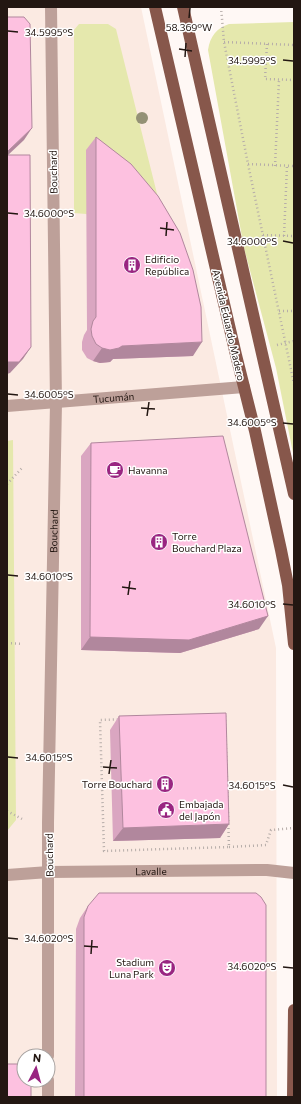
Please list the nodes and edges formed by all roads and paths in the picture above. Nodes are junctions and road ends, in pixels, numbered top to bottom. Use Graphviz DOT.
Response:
graph roads {
  1 [pos="51,7"];
  2 [pos="154,7"];
  3 [pos="183,7"];
  4 [pos="221,7"];
  5 [pos="224,42"];
  6 [pos="267,44"];
  7 [pos="294,45"];
  8 [pos="279,80"];
  9 [pos="294,80"];
  10 [pos="248,164"];
  11 [pos="275,166"];
  12 [pos="287,166"];
  13 [pos="294,166"];
  14 [pos="263,235"];
  15 [pos="284,236"];
  16 [pos="294,236"];
  17 [pos="278,311"];
  18 [pos="294,311"];
  19 [pos="294,384"];
  20 [pos="244,388"];
  21 [pos="56,403"];
  22 [pos="7,406"];
  23 [pos="22,468"];
  24 [pos="7,484"];
  25 [pos="294,494"];
  26 [pos="7,643"];
  27 [pos="23,644"];
  28 [pos="294,644"];
  29 [pos="7,811"];
  30 [pos="24,820"];
  31 [pos="294,828"];
  32 [pos="229,847"];
  33 [pos="49,872"];
  34 [pos="294,873"];
  35 [pos="7,875"];
  36 [pos="294,1010"];
  37 [pos="48,1048"];
  38 [pos="293,1097"];
  1 -- 21 [label="street, Bouchard"];
  2 -- 20 [label="main road, Avenida Eduardo Madero"];
  3 -- 25 [label="main road"];
  4 -- 5 [label="path"];
  5 -- 6 [label="path"];
  5 -- 10 [label="path"];
  6 -- 7 [label="path"];
  6 -- 8 [label="path"];
  8 -- 9 [label="path"];
  8 -- 11 [label="path"];
  10 -- 11 [label="path"];
  10 -- 14 [label="path"];
  11 -- 12 [label="path"];
  12 -- 13 [label="path"];
  12 -- 15 [label="path"];
  14 -- 15 [label="path"];
  14 -- 17 [label="path"];
  15 -- 16 [label="path"];
  17 -- 18 [label="path"];
  17 -- 19 [label="path"];
  20 -- 21 [label="street, Tucumán"];
  20 -- 28 [label="main road, Avenida Eduardo Madero"];
  21 -- 22 [label="street, Tucumán"];
  21 -- 33 [label="street, Bouchard"];
  23 -- 24 [label="path"];
  26 -- 27 [label="path"];
  29 -- 30 [label="path"];
  31 -- 32 [label="path"];
  32 -- 32 [label="path"];
  33 -- 34 [label="street, Lavalle"];
  33 -- 35 [label="street, Lavalle"];
  33 -- 37 [label="street, Bouchard"];
  36 -- 38 [label="main road"];
}
